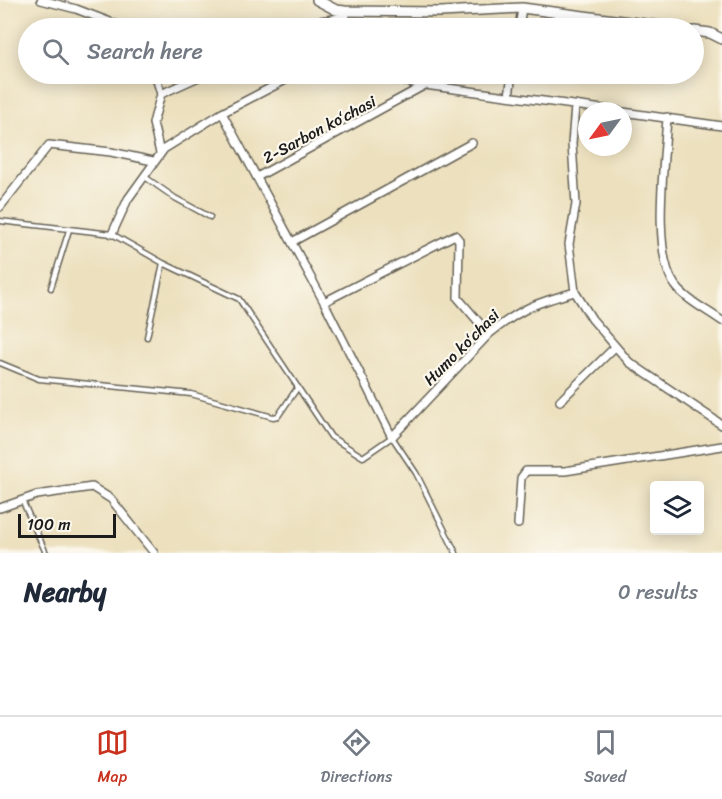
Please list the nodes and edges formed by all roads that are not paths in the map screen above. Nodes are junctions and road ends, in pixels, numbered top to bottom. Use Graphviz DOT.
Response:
graph roads {
  1 [pos="41,0"];
  2 [pos="317,0"];
  3 [pos="522,8"];
  4 [pos="345,14"];
  5 [pos="100,18"];
  6 [pos="328,18"];
  7 [pos="345,18"];
  8 [pos="520,18"];
  9 [pos="599,18"];
  10 [pos="704,32"];
  11 [pos="722,39"];
  12 [pos="158,84"];
  13 [pos="183,84"];
  14 [pos="278,84"];
  15 [pos="419,84"];
  16 [pos="511,84"];
  17 [pos="425,85"];
  18 [pos="161,94"];
  19 [pos="509,96"];
  20 [pos="575,106"];
  21 [pos="578,106"];
  22 [pos="222,113"];
  23 [pos="632,113"];
  24 [pos="667,117"];
  25 [pos="722,126"];
  26 [pos="472,142"];
  27 [pos="160,153"];
  28 [pos="153,161"];
  29 [pos="145,176"];
  30 [pos="257,177"];
  31 [pos="0,207"];
  32 [pos="210,217"];
  33 [pos="0,221"];
  34 [pos="69,230"];
  35 [pos="112,234"];
  36 [pos="292,242"];
  37 [pos="163,263"];
  38 [pos="51,288"];
  39 [pos="576,292"];
  40 [pos="324,302"];
  41 [pos="722,321"];
  42 [pos="489,334"];
  43 [pos="147,337"];
  44 [pos="614,348"];
  45 [pos="0,363"];
  46 [pos="298,387"];
  47 [pos="560,401"];
  48 [pos="722,425"];
  49 [pos="392,437"];
  50 [pos="722,446"];
  51 [pos="22,500"];
  52 [pos="0,508"];
  53 [pos="519,525"];
  54 [pos="46,553"];
  55 [pos="154,553"];
  56 [pos="456,553"];
  1 -- 5 [label="street"];
  2 -- 4 [label="street"];
  3 -- 4 [label="street"];
  3 -- 8 [label="street"];
  3 -- 9 [label="street"];
  4 -- 6 [label="street"];
  4 -- 7 [label="street"];
  10 -- 11 [label="street"];
  12 -- 18 [label="street"];
  13 -- 18 [label="street"];
  14 -- 22 [label="street"];
  15 -- 17 [label="street"];
  16 -- 19 [label="street"];
  17 -- 19 [label="street"];
  17 -- 30 [label="street, 2-Sarbon koʻchasi"];
  18 -- 27 [label="street"];
  19 -- 20 [label="street"];
  20 -- 21 [label="street"];
  20 -- 39 [label="street"];
  22 -- 27 [label="street"];
  22 -- 30 [label="street"];
  23 -- 24 [label="street"];
  24 -- 25 [label="street"];
  24 -- 41 [label="street"];
  26 -- 36 [label="street"];
  27 -- 28 [label="street"];
  28 -- 29 [label="street"];
  28 -- 31 [label="street"];
  29 -- 32 [label="lane"];
  29 -- 35 [label="street"];
  30 -- 36 [label="street"];
  33 -- 34 [label="lane"];
  34 -- 35 [label="lane"];
  34 -- 38 [label="lane"];
  35 -- 37 [label="lane"];
  36 -- 40 [label="street"];
  37 -- 43 [label="lane"];
  37 -- 46 [label="lane"];
  39 -- 42 [label="street, Humo koʻchasi"];
  39 -- 44 [label="street"];
  40 -- 42 [label="street"];
  40 -- 49 [label="street"];
  42 -- 49 [label="street, Humo koʻchasi"];
  44 -- 47 [label="street"];
  44 -- 48 [label="street"];
  45 -- 46 [label="lane"];
  46 -- 49 [label="lane"];
  49 -- 56 [label="lane"];
  50 -- 53 [label="street"];
  51 -- 52 [label="street"];
  51 -- 54 [label="lane"];
  51 -- 55 [label="street"];
}
